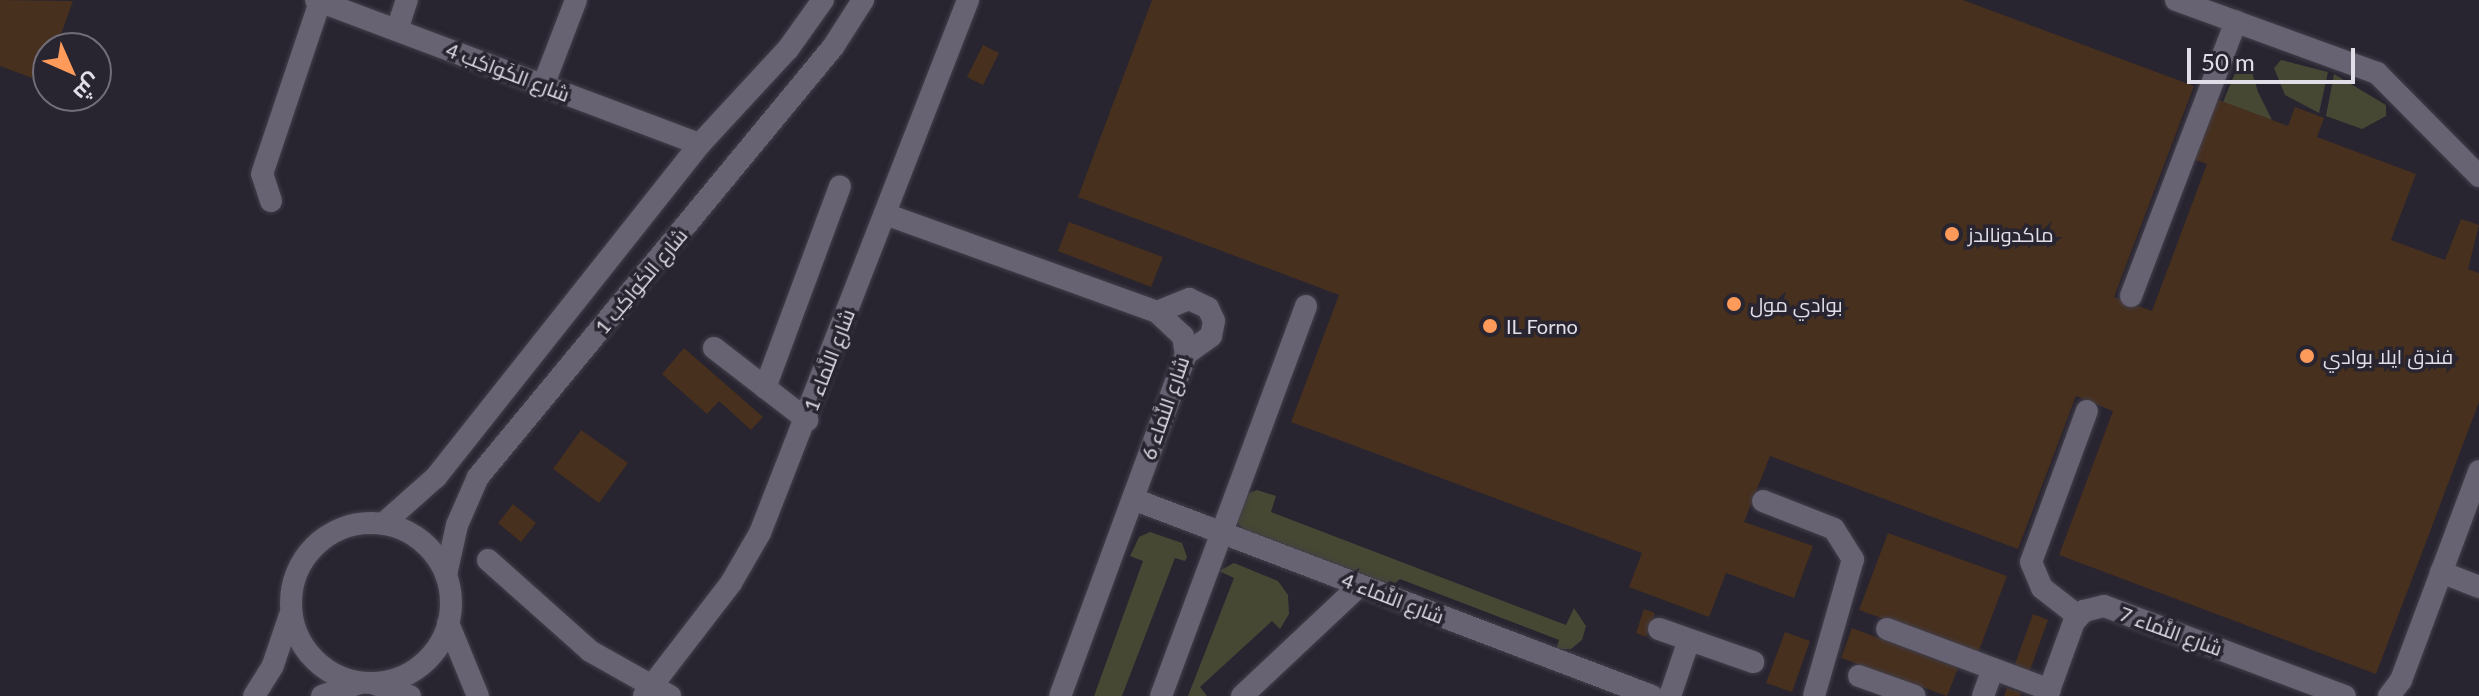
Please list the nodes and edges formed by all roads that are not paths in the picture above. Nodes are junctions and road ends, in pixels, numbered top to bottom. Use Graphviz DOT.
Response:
graph roads {
  1 [pos="407,0"];
  2 [pos="576,0"];
  3 [pos="823,0"];
  4 [pos="863,0"];
  5 [pos="968,0"];
  6 [pos="2176,0"];
  7 [pos="318,1"];
  8 [pos="2236,21"];
  9 [pos="397,30"];
  10 [pos="543,86"];
  11 [pos="700,144"];
  12 [pos="2479,176"];
  13 [pos="840,186"];
  14 [pos="271,201"];
  15 [pos="885,214"];
  16 [pos="2131,296"];
  17 [pos="1306,306"];
  18 [pos="1157,312"];
  19 [pos="714,348"];
  20 [pos="1186,354"];
  21 [pos="765,388"];
  22 [pos="2087,411"];
  23 [pos="807,420"];
  24 [pos="2479,471"];
  25 [pos="1133,499"];
  26 [pos="1763,501"];
  27 [pos="383,524"];
  28 [pos="1220,532"];
  29 [pos="488,560"];
  30 [pos="2441,572"];
  31 [pos="446,575"];
  32 [pos="1359,586"];
  33 [pos="2479,587"];
  34 [pos="291,614"];
  35 [pos="2078,616"];
  36 [pos="448,623"];
  37 [pos="1659,629"];
  38 [pos="1887,629"];
  39 [pos="1689,640"];
  40 [pos="1753,662"];
  41 [pos="1993,669"];
  42 [pos="1859,676"];
  43 [pos="367,683"];
  44 [pos="2048,693"];
  45 [pos="655,694"];
  46 [pos="2331,694"];
  47 [pos="254,696"];
  48 [pos="322,696"];
  49 [pos="410,696"];
  50 [pos="478,696"];
  51 [pos="1060,696"];
  52 [pos="1161,696"];
  53 [pos="1242,696"];
  54 [pos="1652,696"];
  55 [pos="1670,696"];
  56 [pos="1814,696"];
  57 [pos="1915,696"];
  58 [pos="1983,696"];
  59 [pos="2389,696"];
  1 -- 9 [label="street"];
  2 -- 10 [label="street"];
  3 -- 11 [label="street, شارع الكَواكِب 1"];
  4 -- 31 [label="street, شارع الكَواكِب 1"];
  5 -- 15 [label="street, شارع النَّماء 1"];
  6 -- 8 [label="street"];
  7 -- 9 [label="street, شارع الكَواكِب 4"];
  7 -- 14 [label="street"];
  8 -- 12 [label="street"];
  8 -- 16 [label="street"];
  9 -- 10 [label="street, شارع الكَواكِب 4"];
  10 -- 11 [label="street, شارع الكَواكِب 4"];
  11 -- 27 [label="street, شارع الكَواكِب 1"];
  13 -- 21 [label="street"];
  15 -- 18 [label="street, شارع النَّماء 6"];
  15 -- 23 [label="street, شارع النَّماء 1"];
  17 -- 28 [label="street"];
  18 -- 20 [label="street, شارع النَّماء 6"];
  18 -- 20 [label="street"];
  19 -- 21 [label="street"];
  20 -- 25 [label="street, شارع النَّماء 6"];
  21 -- 23 [label="street"];
  22 -- 35 [label="street"];
  23 -- 45 [label="street, شارع النَّماء 1"];
  24 -- 30 [label="street"];
  25 -- 28 [label="street, شارع النَّماء 4"];
  25 -- 51 [label="street, شارع النَّماء 6"];
  26 -- 56 [label="street"];
  27 -- 31 [label="street"];
  27 -- 34 [label="street"];
  28 -- 32 [label="street, شارع النَّماء 4"];
  28 -- 52 [label="street"];
  29 -- 45 [label="street"];
  30 -- 33 [label="street"];
  30 -- 59 [label="street"];
  31 -- 36 [label="street"];
  32 -- 53 [label="street"];
  32 -- 54 [label="street, شارع النَّماء 4"];
  34 -- 43 [label="street"];
  34 -- 47 [label="street"];
  35 -- 44 [label="street"];
  35 -- 46 [label="street, شارع النَّماء 7"];
  36 -- 43 [label="street"];
  36 -- 50 [label="street"];
  37 -- 39 [label="street"];
  38 -- 41 [label="street"];
  39 -- 40 [label="street"];
  39 -- 55 [label="street"];
  41 -- 44 [label="street"];
  41 -- 58 [label="street"];
  42 -- 57 [label="street"];
  43 -- 48 [label="street"];
  43 -- 49 [label="street"];
}
